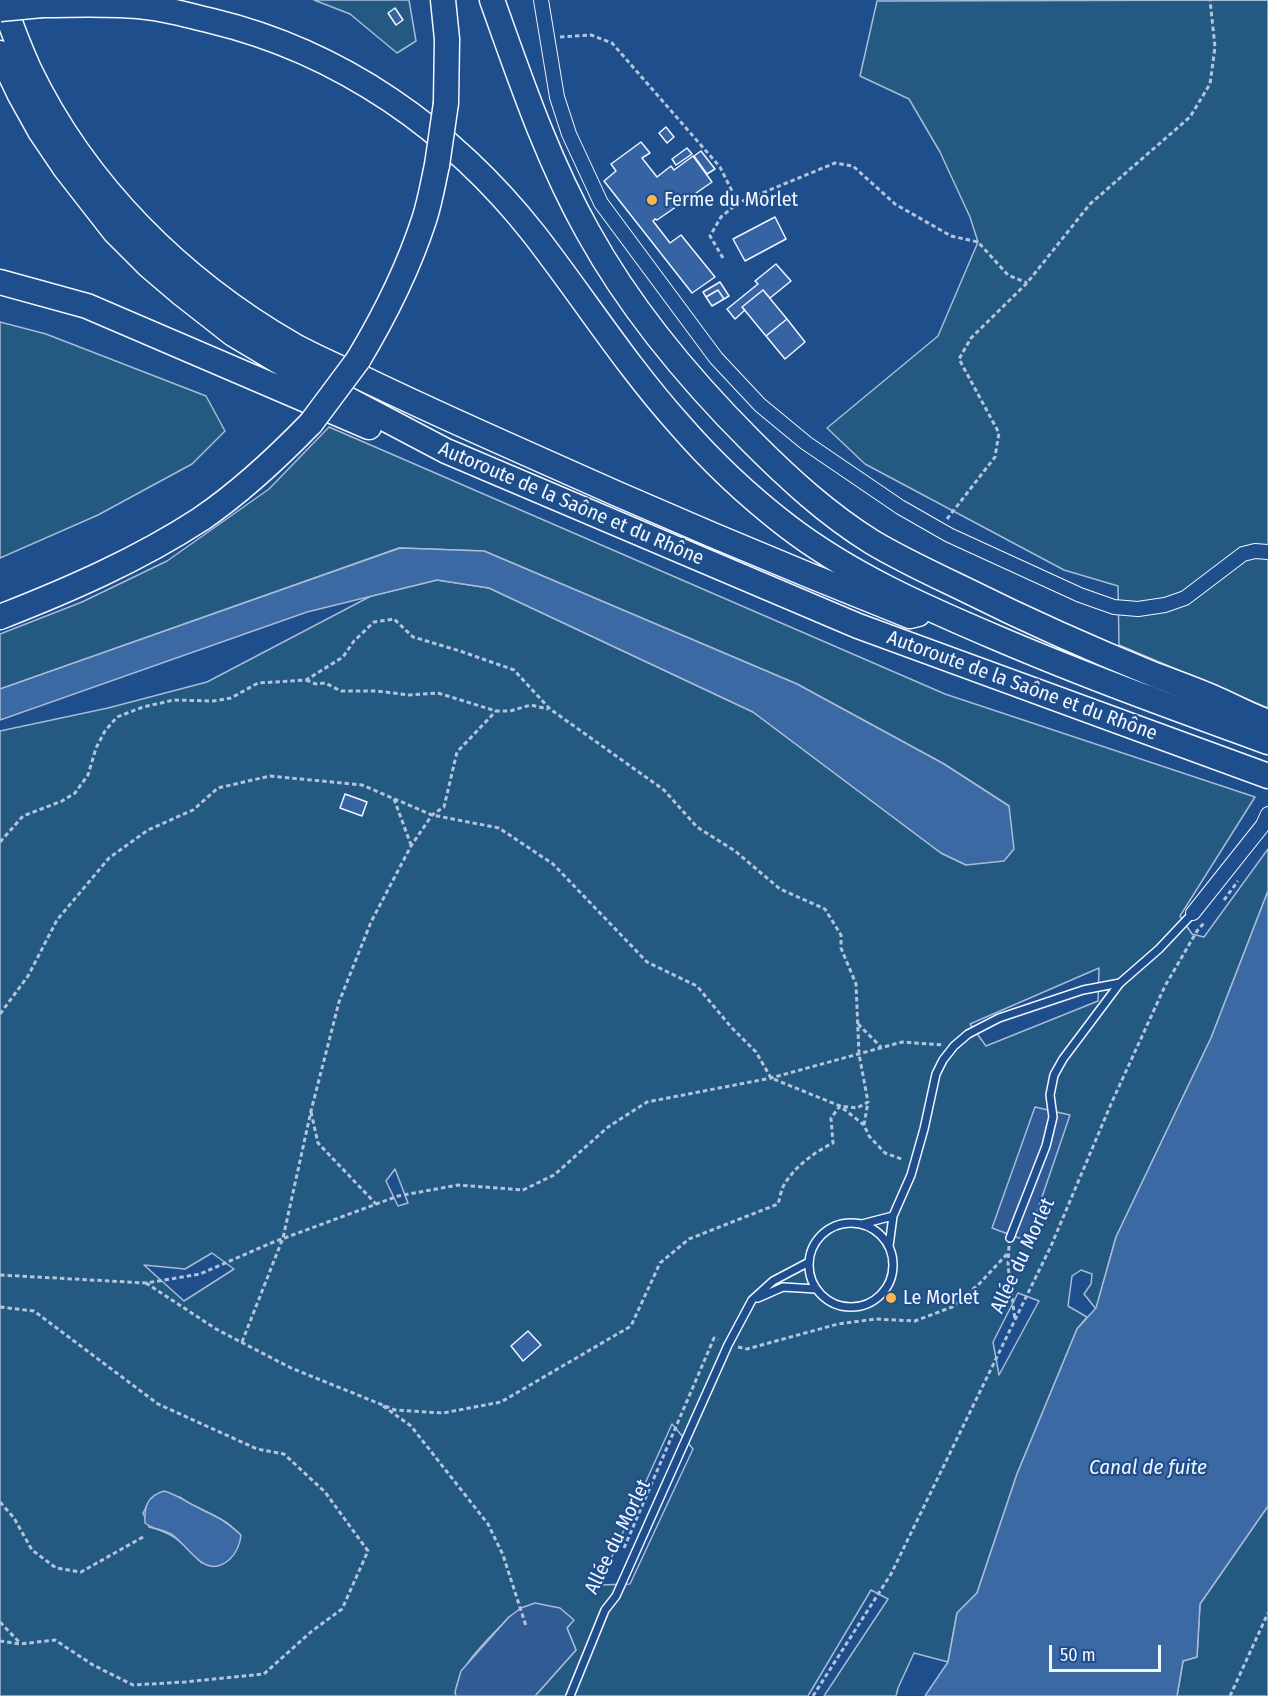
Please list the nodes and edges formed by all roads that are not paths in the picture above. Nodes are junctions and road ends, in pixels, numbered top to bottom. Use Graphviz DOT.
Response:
graph roads {
  1 [pos="2,0"];
  2 [pos="443,0"];
  3 [pos="492,0"];
  4 [pos="541,0"];
  5 [pos="0,9"];
  6 [pos="0,53"];
  7 [pos="0,282"];
  8 [pos="446,451"];
  9 [pos="758,503"];
  10 [pos="1268,552"];
  11 [pos="934,611"];
  12 [pos="0,617"];
  13 [pos="1258,718"];
  14 [pos="1268,742"];
  15 [pos="1267,775"];
  16 [pos="1268,814"];
  17 [pos="1193,913"];
  18 [pos="1120,983"];
  19 [pos="893,1216"];
  20 [pos="862,1224"];
  21 [pos="1010,1238"];
  22 [pos="889,1246"];
  23 [pos="809,1262"];
  24 [pos="816,1289"];
  25 [pos="752,1300"];
  26 [pos="570,1696"];
  1 -- 11 [label="highway"];
  2 -- 12 [label="highway, bridge"];
  3 -- 13 [label="highway"];
  4 -- 10 [label="street"];
  5 -- 9 [label="highway, bridge"];
  6 -- 8 [label="highway, Autoroute de la Saône et du Rhône"];
  7 -- 8 [label="highway"];
  8 -- 15 [label="highway, Autoroute de la Saône et du Rhône"];
  9 -- 11 [label="highway"];
  9 -- 13 [label="highway"];
  11 -- 14 [label="highway"];
  16 -- 17 [label="street"];
  17 -- 18 [label="lane"];
  18 -- 19 [label="lane"];
  18 -- 21 [label="lane"];
  19 -- 20 [label="lane"];
  19 -- 22 [label="lane"];
  20 -- 22 [label="lane"];
  20 -- 23 [label="lane"];
  22 -- 24 [label="lane"];
  23 -- 24 [label="lane"];
  23 -- 25 [label="lane, Allée du Morlet"];
  24 -- 25 [label="lane"];
  25 -- 26 [label="lane, Allée du Morlet"];
}
